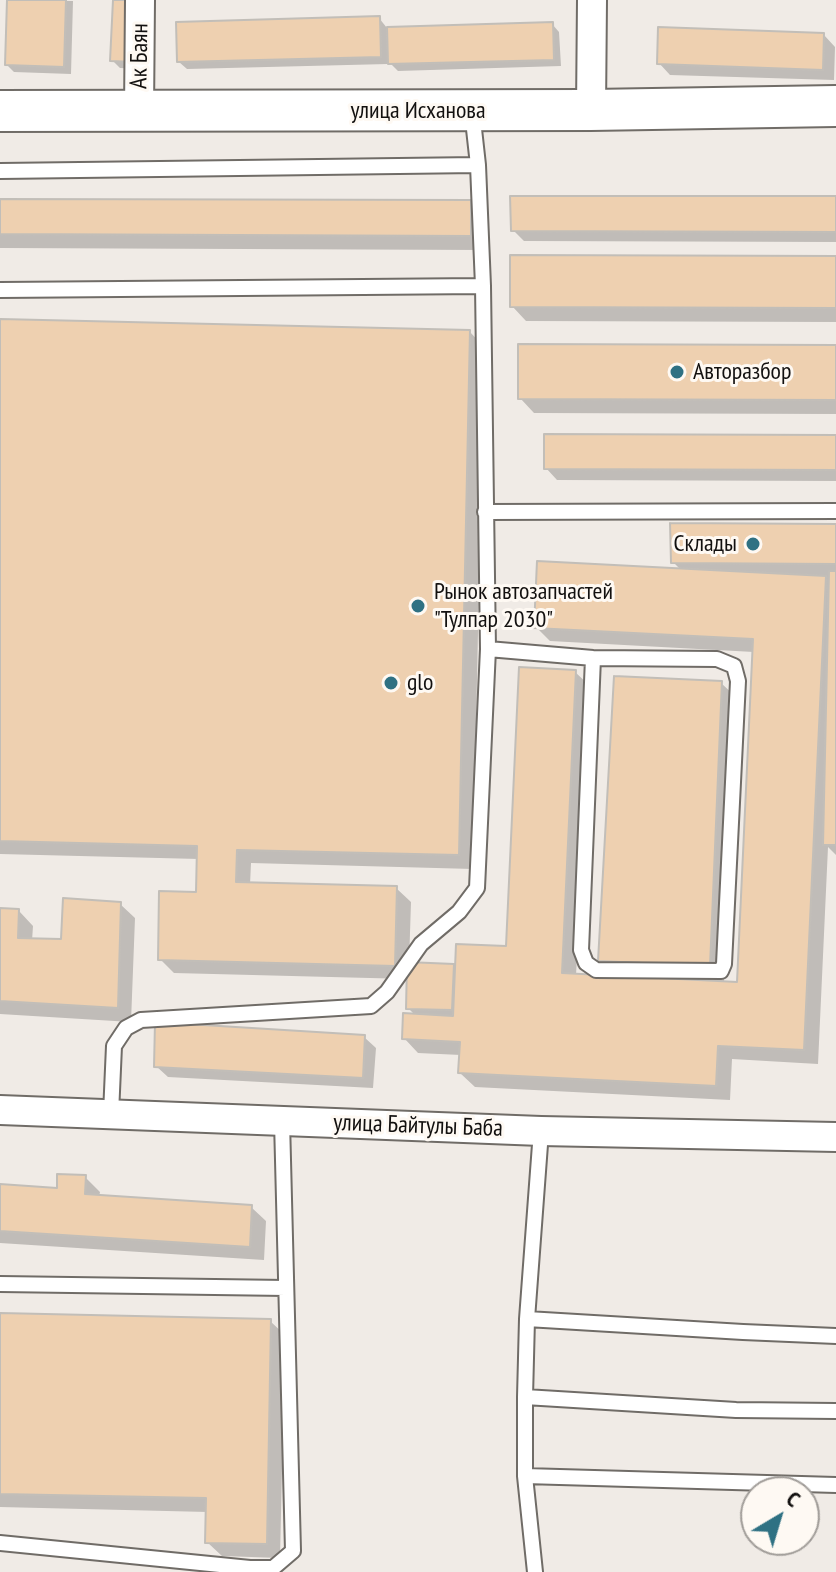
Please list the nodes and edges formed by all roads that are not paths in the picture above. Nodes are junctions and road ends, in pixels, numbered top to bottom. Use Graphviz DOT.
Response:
graph roads {
  1 [pos="140,0"];
  2 [pos="592,0"];
  3 [pos="836,106"];
  4 [pos="591,110"];
  5 [pos="0,111"];
  6 [pos="471,111"];
  7 [pos="139,112"];
  8 [pos="478,165"];
  9 [pos="0,171"];
  10 [pos="483,286"];
  11 [pos="0,290"];
  12 [pos="836,511"];
  13 [pos="485,512"];
  14 [pos="488,649"];
  15 [pos="593,658"];
  16 [pos="0,1110"];
  17 [pos="111,1114"];
  18 [pos="282,1121"];
  19 [pos="541,1131"];
  20 [pos="836,1137"];
  21 [pos="0,1284"];
  22 [pos="286,1288"];
  23 [pos="527,1319"];
  24 [pos="836,1336"];
  25 [pos="525,1397"];
  26 [pos="836,1411"];
  27 [pos="525,1476"];
  28 [pos="836,1485"];
  29 [pos="0,1543"];
  30 [pos="535,1572"];
  1 -- 7 [label="street, Ак Баян"];
  2 -- 4 [label="street"];
  3 -- 4 [label="main road, улица Исханова"];
  4 -- 6 [label="main road, улица Исханова"];
  5 -- 7 [label="main road, улица Исханова"];
  6 -- 7 [label="main road, улица Исханова"];
  6 -- 8 [label="lane"];
  8 -- 9 [label="lane"];
  8 -- 10 [label="lane"];
  10 -- 11 [label="lane"];
  10 -- 13 [label="lane"];
  12 -- 13 [label="lane"];
  13 -- 14 [label="lane"];
  14 -- 15 [label="lane"];
  14 -- 17 [label="lane"];
  15 -- 15 [label="lane"];
  16 -- 17 [label="street, улица Байтулы Баба"];
  17 -- 18 [label="street, улица Байтулы Баба"];
  18 -- 19 [label="street, улица Байтулы Баба"];
  18 -- 22 [label="lane"];
  19 -- 20 [label="street, улица Байтулы Баба"];
  19 -- 23 [label="lane"];
  21 -- 22 [label="lane"];
  22 -- 29 [label="lane"];
  23 -- 24 [label="lane"];
  23 -- 25 [label="lane"];
  25 -- 26 [label="lane"];
  25 -- 27 [label="lane"];
  27 -- 28 [label="lane"];
  27 -- 30 [label="lane"];
}
